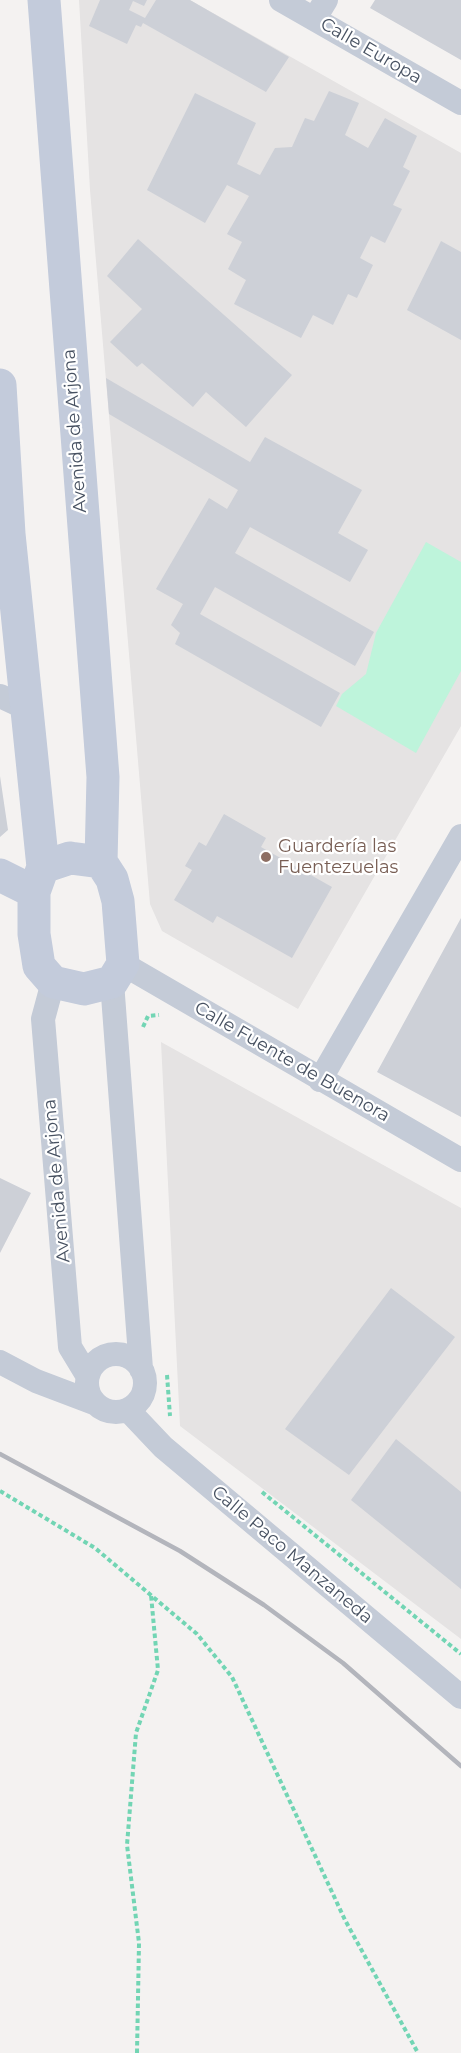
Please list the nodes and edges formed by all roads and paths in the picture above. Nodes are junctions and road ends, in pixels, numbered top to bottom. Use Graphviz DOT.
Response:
graph roads {
  1 [pos="44,0"];
  2 [pos="281,0"];
  3 [pos="320,9"];
  4 [pos="461,103"];
  5 [pos="0,384"];
  6 [pos="5,532"];
  7 [pos="14,703"];
  8 [pos="461,836"];
  9 [pos="101,862"];
  10 [pos="0,875"];
  11 [pos="38,880"];
  12 [pos="118,973"];
  13 [pos="53,982"];
  14 [pos="320,1080"];
  15 [pos="461,1160"];
  16 [pos="0,1362"];
  17 [pos="141,1368"];
  18 [pos="87,1376"];
  19 [pos="94,1404"];
  20 [pos="128,1410"];
  21 [pos="0,1491"];
  22 [pos="150,1594"];
  23 [pos="461,1696"];
  24 [pos="137,2053"];
  25 [pos="418,2053"];
  1 -- 9 [label="street, Avenida de Arjona"];
  2 -- 3 [label="street, Calle Europa"];
  3 -- 4 [label="street, Calle Europa"];
  5 -- 6 [label="street"];
  6 -- 7 [label="street"];
  7 -- 11 [label="street"];
  8 -- 14 [label="street"];
  9 -- 11 [label="street"];
  9 -- 12 [label="street"];
  10 -- 11 [label="street"];
  11 -- 13 [label="street"];
  12 -- 13 [label="street"];
  12 -- 14 [label="street, Calle Fuente de Buenora"];
  12 -- 17 [label="street"];
  13 -- 18 [label="street, Avenida de Arjona"];
  14 -- 15 [label="street, Calle Fuente de Buenora"];
  16 -- 19 [label="street"];
  17 -- 18 [label="street"];
  17 -- 20 [label="street"];
  18 -- 19 [label="street"];
  19 -- 20 [label="street"];
  20 -- 23 [label="street, Calle Paco Manzaneda"];
  21 -- 22 [label="path"];
  22 -- 24 [label="path"];
  22 -- 25 [label="path"];
}
